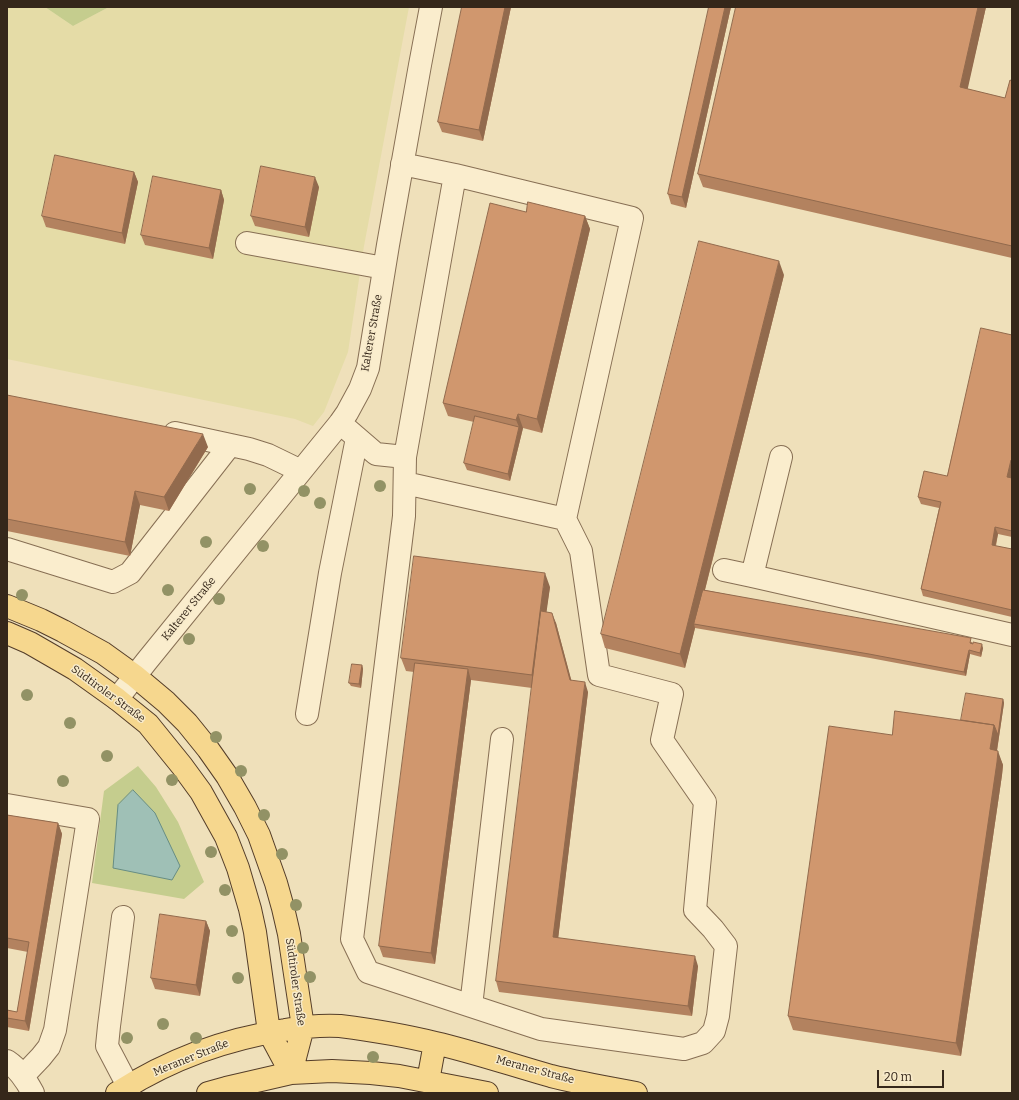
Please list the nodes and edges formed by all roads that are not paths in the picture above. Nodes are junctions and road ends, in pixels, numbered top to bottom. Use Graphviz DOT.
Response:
graph roads {
  1 [pos="432,7"];
  2 [pos="402,164"];
  3 [pos="455,175"];
  4 [pos="247,242"];
  5 [pos="384,268"];
  6 [pos="340,423"];
  7 [pos="156,429"];
  8 [pos="357,438"];
  9 [pos="230,445"];
  10 [pos="405,457"];
  11 [pos="781,457"];
  12 [pos="301,471"];
  13 [pos="405,483"];
  14 [pos="566,518"];
  15 [pos="7,549"];
  16 [pos="724,570"];
  17 [pos="752,576"];
  18 [pos="7,606"];
  19 [pos="7,633"];
  20 [pos="1012,635"];
  21 [pos="135,676"];
  22 [pos="117,699"];
  23 [pos="308,714"];
  24 [pos="502,739"];
  25 [pos="7,806"];
  26 [pos="123,917"];
  27 [pos="471,1006"];
  28 [pos="303,1027"];
  29 [pos="270,1032"];
  30 [pos="435,1043"];
  31 [pos="7,1061"];
  32 [pos="292,1073"];
  33 [pos="428,1081"];
  34 [pos="28,1085"];
  35 [pos="123,1089"];
  36 [pos="598,1090"];
  37 [pos="208,1093"];
  38 [pos="487,1093"];
  39 [pos="636,1093"];
  1 -- 2 [label="street, Kalterer Straße"];
  2 -- 3 [label="street"];
  2 -- 5 [label="street, Kalterer Straße"];
  3 -- 10 [label="street"];
  3 -- 14 [label="street"];
  4 -- 5 [label="street"];
  5 -- 6 [label="street, Kalterer Straße"];
  6 -- 8 [label="street"];
  6 -- 12 [label="street, Kalterer Straße"];
  7 -- 9 [label="street"];
  8 -- 10 [label="street"];
  8 -- 23 [label="street"];
  9 -- 12 [label="street"];
  9 -- 15 [label="street"];
  10 -- 13 [label="street"];
  11 -- 17 [label="street"];
  12 -- 21 [label="street, Kalterer Straße"];
  13 -- 14 [label="street"];
  13 -- 27 [label="street"];
  14 -- 27 [label="street"];
  16 -- 17 [label="street"];
  17 -- 20 [label="street"];
  18 -- 21 [label="main road, Südtiroler Straße"];
  19 -- 22 [label="main road, Südtiroler Straße"];
  21 -- 22 [label="street, Kalterer Straße"];
  21 -- 28 [label="main road, Südtiroler Straße"];
  22 -- 29 [label="main road, Südtiroler Straße"];
  24 -- 27 [label="street"];
  25 -- 34 [label="street"];
  26 -- 35 [label="street"];
  28 -- 29 [label="main road, Meraner Straße"];
  28 -- 30 [label="main road, Meraner Straße"];
  28 -- 32 [label="main road, Südtiroler Straße"];
  29 -- 32 [label="main road, Südtiroler Straße"];
  29 -- 35 [label="main road, Meraner Straße"];
  30 -- 33 [label="main road"];
  30 -- 36 [label="main road, Meraner Straße"];
  31 -- 34 [label="street"];
  32 -- 33 [label="main road"];
  32 -- 37 [label="main road"];
  33 -- 38 [label="main road"];
  36 -- 39 [label="main road, Meraner Straße"];
}
